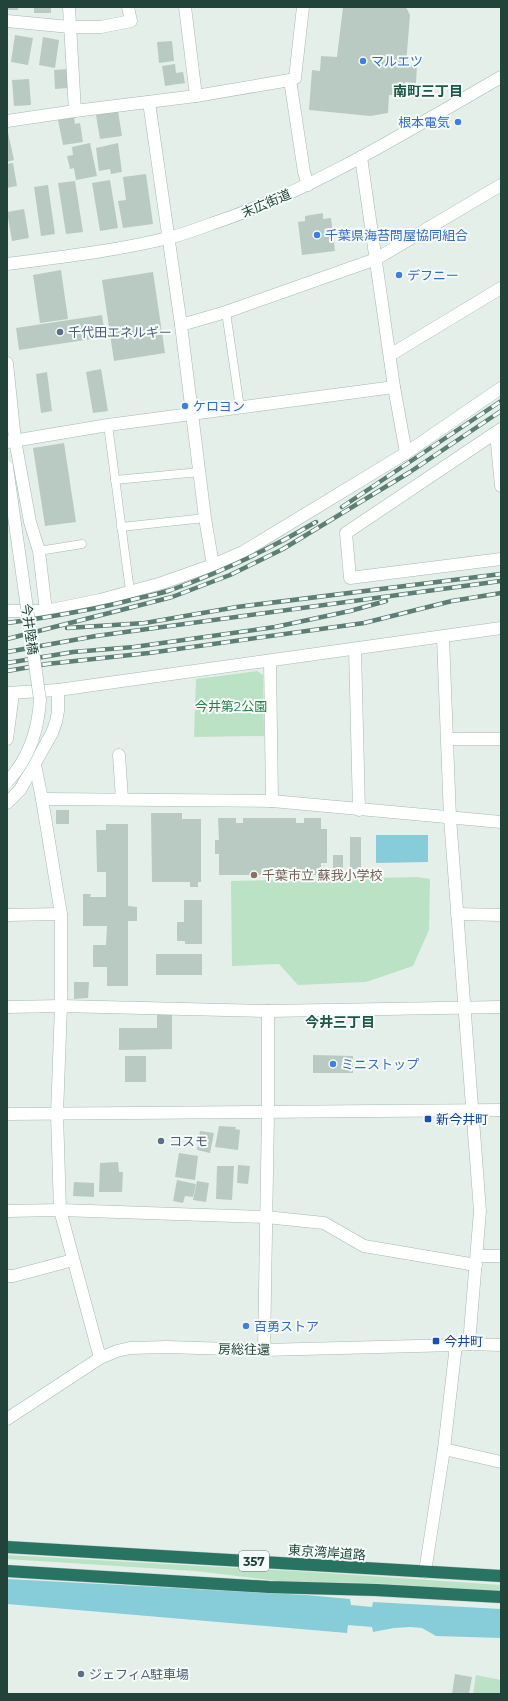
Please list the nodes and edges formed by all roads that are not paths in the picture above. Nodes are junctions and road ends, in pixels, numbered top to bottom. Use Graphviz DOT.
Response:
graph roads {
  1 [pos="69,7"];
  2 [pos="128,7"];
  3 [pos="185,7"];
  4 [pos="303,7"];
  5 [pos="7,21"];
  6 [pos="70,27"];
  7 [pos="501,77"];
  8 [pos="290,80"];
  9 [pos="196,96"];
  10 [pos="149,102"];
  11 [pos="75,111"];
  12 [pos="7,121"];
  13 [pos="361,157"];
  14 [pos="308,185"];
  15 [pos="501,185"];
  16 [pos="169,238"];
  17 [pos="376,259"];
  18 [pos="7,264"];
  19 [pos="501,288"];
  20 [pos="226,312"];
  21 [pos="181,325"];
  22 [pos="390,355"];
  23 [pos="7,363"];
  24 [pos="394,387"];
  25 [pos="501,388"];
  26 [pos="240,408"];
  27 [pos="192,415"];
  28 [pos="108,425"];
  29 [pos="498,431"];
  30 [pos="11,441"];
  31 [pos="406,453"];
  32 [pos="7,467"];
  33 [pos="200,472"];
  34 [pos="115,480"];
  35 [pos="501,486"];
  36 [pos="205,518"];
  37 [pos="121,527"];
  38 [pos="82,544"];
  39 [pos="35,546"];
  40 [pos="501,560"];
  41 [pos="213,565"];
  42 [pos="130,591"];
  43 [pos="7,611"];
  44 [pos="46,611"];
  45 [pos="501,628"];
  46 [pos="443,636"];
  47 [pos="355,649"];
  48 [pos="270,661"];
  49 [pos="58,690"];
  50 [pos="10,694"];
  51 [pos="7,739"];
  52 [pos="501,739"];
  53 [pos="448,740"];
  54 [pos="119,755"];
  55 [pos="35,765"];
  56 [pos="7,782"];
  57 [pos="42,799"];
  58 [pos="122,799"];
  59 [pos="272,801"];
  60 [pos="7,803"];
  61 [pos="359,810"];
  62 [pos="450,818"];
  63 [pos="501,822"];
  64 [pos="60,914"];
  65 [pos="457,914"];
  66 [pos="7,915"];
  67 [pos="501,915"];
  68 [pos="61,1006"];
  69 [pos="7,1007"];
  70 [pos="464,1007"];
  71 [pos="501,1007"];
  72 [pos="268,1011"];
  73 [pos="473,1110"];
  74 [pos="501,1110"];
  75 [pos="268,1112"];
  76 [pos="7,1114"];
  77 [pos="57,1114"];
  78 [pos="60,1210"];
  79 [pos="7,1211"];
  80 [pos="266,1217"];
  81 [pos="501,1256"];
  82 [pos="73,1260"];
  83 [pos="476,1261"];
  84 [pos="7,1276"];
  85 [pos="469,1344"];
  86 [pos="456,1345"];
  87 [pos="501,1345"];
  88 [pos="264,1350"];
  89 [pos="100,1358"];
  90 [pos="7,1419"];
  91 [pos="444,1449"];
  92 [pos="501,1462"];
  93 [pos="7,1547"];
  94 [pos="7,1571"];
  95 [pos="425,1572"];
  96 [pos="501,1576"];
  97 [pos="501,1597"];
  1 -- 6 [label="street"];
  2 -- 6 [label="street"];
  3 -- 9 [label="street"];
  4 -- 8 [label="street"];
  5 -- 6 [label="street"];
  6 -- 11 [label="street"];
  7 -- 13 [label="street, 末広街道"];
  8 -- 9 [label="street"];
  8 -- 14 [label="street"];
  9 -- 10 [label="street"];
  10 -- 11 [label="street"];
  10 -- 16 [label="street"];
  11 -- 12 [label="street"];
  13 -- 14 [label="street, 末広街道"];
  13 -- 17 [label="street"];
  14 -- 16 [label="street, 末広街道"];
  15 -- 17 [label="street"];
  16 -- 18 [label="street, 末広街道"];
  16 -- 21 [label="street"];
  17 -- 20 [label="street"];
  17 -- 22 [label="street"];
  19 -- 22 [label="street"];
  20 -- 21 [label="street"];
  20 -- 26 [label="lane"];
  21 -- 27 [label="street"];
  22 -- 24 [label="street"];
  23 -- 30 [label="street"];
  24 -- 26 [label="street"];
  24 -- 31 [label="street"];
  25 -- 31 [label="street"];
  26 -- 27 [label="street"];
  27 -- 28 [label="street"];
  27 -- 33 [label="street"];
  28 -- 30 [label="street"];
  28 -- 34 [label="lane"];
  29 -- 35 [label="street"];
  29 -- 40 [label="street"];
  30 -- 39 [label="street"];
  31 -- 41 [label="street"];
  32 -- 56 [label="street, 今井陸橋, bridge"];
  33 -- 34 [label="lane"];
  33 -- 36 [label="street"];
  34 -- 37 [label="lane"];
  36 -- 37 [label="lane"];
  36 -- 41 [label="street"];
  37 -- 42 [label="lane"];
  38 -- 39 [label="lane"];
  39 -- 44 [label="street"];
  41 -- 42 [label="street"];
  42 -- 44 [label="street"];
  43 -- 44 [label="street"];
  45 -- 46 [label="street"];
  46 -- 47 [label="street"];
  46 -- 53 [label="street"];
  47 -- 48 [label="street"];
  47 -- 61 [label="street"];
  48 -- 49 [label="street"];
  48 -- 59 [label="street"];
  49 -- 50 [label="street"];
  49 -- 55 [label="street"];
  50 -- 51 [label="street"];
  52 -- 53 [label="street"];
  53 -- 62 [label="street"];
  54 -- 58 [label="street"];
  55 -- 57 [label="street"];
  55 -- 60 [label="street"];
  57 -- 58 [label="street"];
  57 -- 64 [label="street"];
  58 -- 59 [label="street"];
  59 -- 61 [label="street"];
  61 -- 62 [label="street"];
  62 -- 63 [label="street"];
  62 -- 65 [label="street"];
  64 -- 66 [label="street"];
  64 -- 68 [label="street"];
  65 -- 67 [label="street"];
  65 -- 70 [label="street"];
  68 -- 69 [label="street"];
  68 -- 72 [label="street"];
  68 -- 77 [label="street"];
  70 -- 71 [label="street"];
  70 -- 72 [label="street"];
  70 -- 73 [label="street"];
  72 -- 75 [label="street"];
  73 -- 74 [label="street"];
  73 -- 75 [label="street"];
  73 -- 83 [label="street"];
  75 -- 77 [label="street"];
  75 -- 80 [label="street"];
  76 -- 77 [label="street"];
  77 -- 78 [label="street"];
  78 -- 79 [label="street"];
  78 -- 80 [label="street"];
  78 -- 82 [label="street"];
  80 -- 83 [label="street"];
  80 -- 88 [label="street"];
  81 -- 83 [label="street"];
  82 -- 84 [label="street"];
  82 -- 89 [label="street"];
  83 -- 85 [label="street"];
  85 -- 86 [label="street, 房総往還"];
  85 -- 87 [label="street, 房総往還"];
  86 -- 88 [label="street, 房総往還"];
  86 -- 91 [label="street"];
  88 -- 89 [label="street, 房総往還"];
  89 -- 90 [label="street, 房総往還"];
  91 -- 92 [label="street"];
  91 -- 95 [label="street"];
  93 -- 95 [label="highway, 東京湾岸道路 / 357"];
  94 -- 97 [label="highway, 357"];
  95 -- 96 [label="highway, 東京湾岸道路 / 357"];
}
